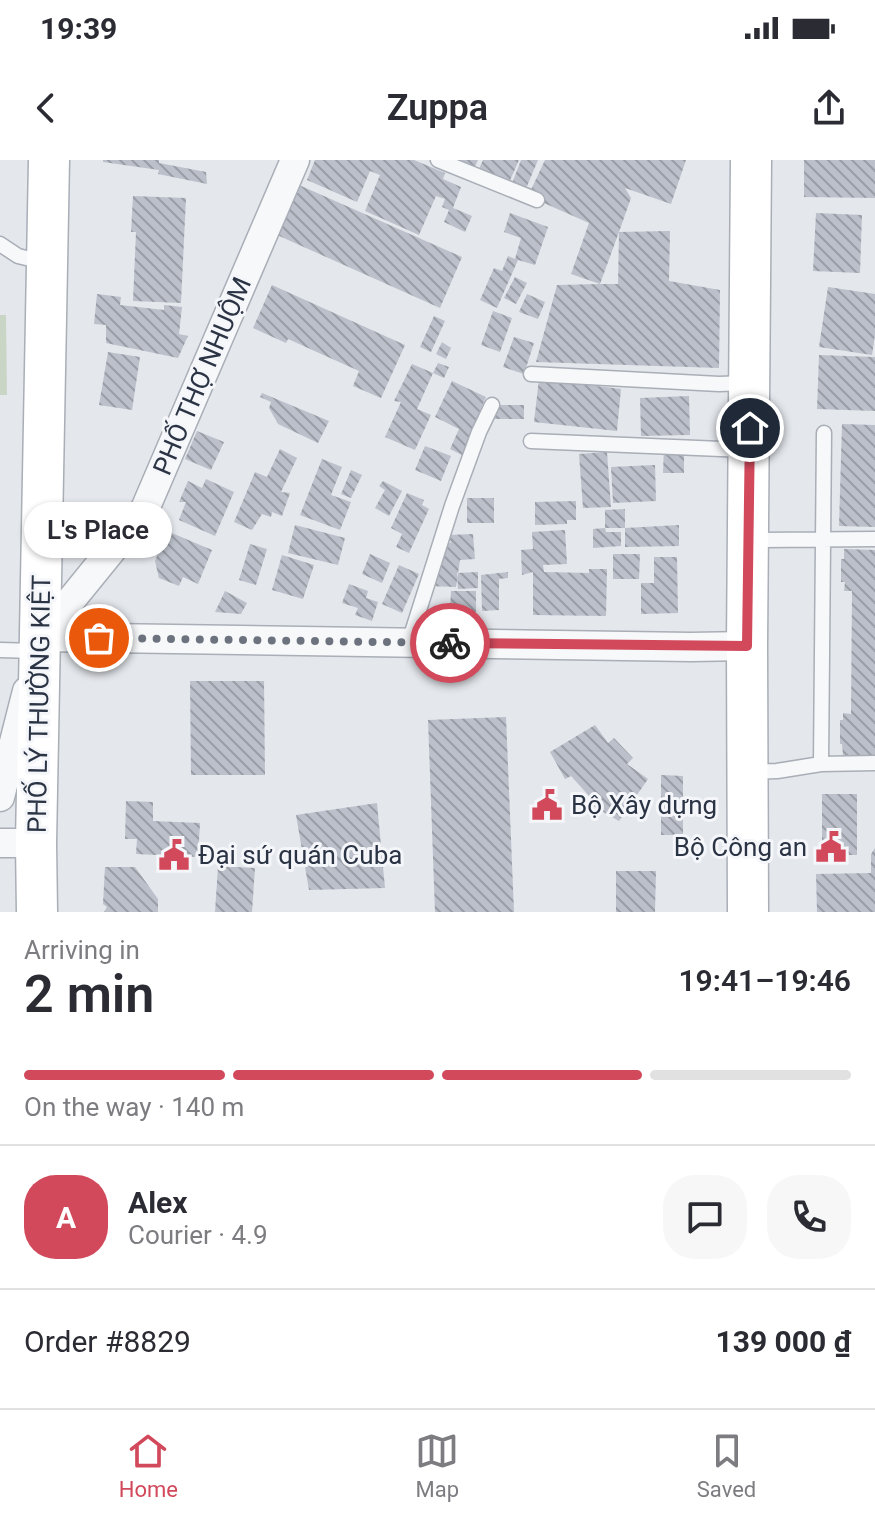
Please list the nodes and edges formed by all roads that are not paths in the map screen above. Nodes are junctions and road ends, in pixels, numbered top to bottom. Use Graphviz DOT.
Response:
graph roads {
  1 [pos="49,160"];
  2 [pos="295,160"];
  3 [pos="438,160"];
  4 [pos="751,160"];
  5 [pos="537,200"];
  6 [pos="0,244"];
  7 [pos="47,263"];
  8 [pos="531,374"];
  9 [pos="750,383"];
  10 [pos="492,405"];
  11 [pos="824,433"];
  12 [pos="531,441"];
  13 [pos="750,450"];
  14 [pos="824,538"];
  15 [pos="875,539"];
  16 [pos="748,540"];
  17 [pos="409,642"];
  18 [pos="40,646"];
  19 [pos="747,646"];
  20 [pos="0,650"];
  21 [pos="875,763"];
  22 [pos="821,764"];
  23 [pos="747,772"];
  24 [pos="0,797"];
  25 [pos="18,843"];
  26 [pos="37,912"];
  27 [pos="748,912"];
  1 -- 7 [label="main road, PHỐ LÝ THƯỜNG KIỆT"];
  2 -- 18 [label="street, PHỐ THỢ NHUỘM"];
  3 -- 5 [label="lane"];
  4 -- 9 [label="main road"];
  6 -- 7 [label="lane"];
  7 -- 18 [label="main road, PHỐ LÝ THƯỜNG KIỆT"];
  8 -- 9 [label="lane"];
  9 -- 13 [label="main road"];
  10 -- 17 [label="lane"];
  11 -- 14 [label="lane"];
  12 -- 13 [label="lane"];
  13 -- 16 [label="main road"];
  14 -- 15 [label="lane"];
  14 -- 16 [label="lane"];
  14 -- 22 [label="lane"];
  16 -- 19 [label="main road"];
  17 -- 18 [label="street"];
  17 -- 19 [label="street"];
  18 -- 20 [label="lane"];
  18 -- 24 [label="street, PHỐ THỢ NHUỘM"];
  18 -- 25 [label="main road, PHỐ LÝ THƯỜNG KIỆT"];
  19 -- 23 [label="main road"];
  21 -- 22 [label="lane"];
  22 -- 23 [label="lane"];
  23 -- 27 [label="main road"];
  25 -- 26 [label="main road, PHỐ LÝ THƯỜNG KIỆT"];
}
